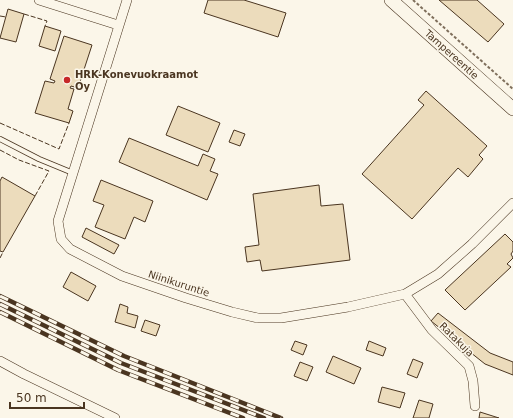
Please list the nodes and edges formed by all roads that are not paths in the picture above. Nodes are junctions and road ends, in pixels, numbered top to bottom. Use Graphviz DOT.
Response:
graph roads {
  1 [pos="39,0"];
  2 [pos="126,0"];
  3 [pos="391,0"];
  4 [pos="118,25"];
  5 [pos="513,109"];
  6 [pos="0,139"];
  7 [pos="73,173"];
  8 [pos="513,203"];
  9 [pos="405,294"];
  10 [pos="0,361"];
  11 [pos="475,406"];
  12 [pos="115,418"];
  1 -- 4 [label="street"];
  2 -- 4 [label="street, Niinikuruntie"];
  3 -- 5 [label="main road, Tampereentie"];
  4 -- 7 [label="street, Niinikuruntie"];
  6 -- 7 [label="lane"];
  7 -- 9 [label="street, Niinikuruntie"];
  8 -- 9 [label="street, Niinikuruntie"];
  9 -- 11 [label="street, Ratakuja"];
  10 -- 12 [label="street"];
}
